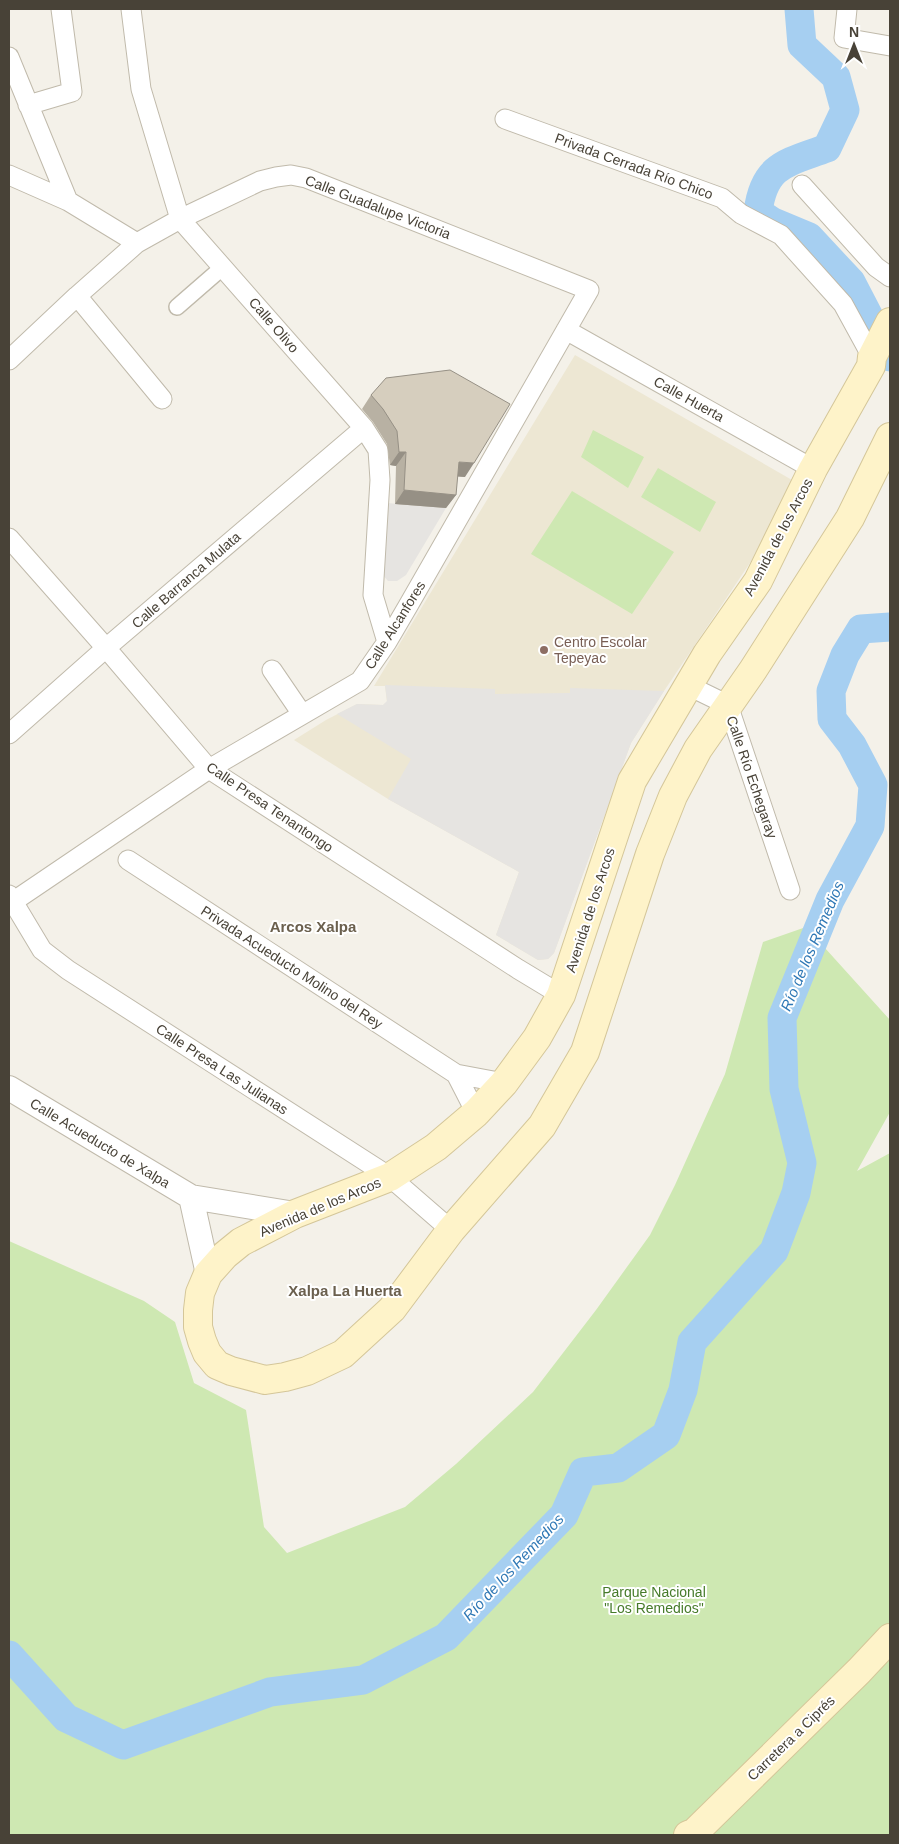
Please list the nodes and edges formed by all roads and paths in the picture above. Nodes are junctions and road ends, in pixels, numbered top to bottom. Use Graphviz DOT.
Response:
graph roads {
  1 [pos="61,9"];
  2 [pos="131,9"];
  3 [pos="847,9"];
  4 [pos="890,46"];
  5 [pos="9,57"];
  6 [pos="28,105"];
  7 [pos="505,118"];
  8 [pos="9,176"];
  9 [pos="802,185"];
  10 [pos="68,201"];
  11 [pos="180,219"];
  12 [pos="137,243"];
  13 [pos="223,267"];
  14 [pos="890,277"];
  15 [pos="589,290"];
  16 [pos="77,296"];
  17 [pos="177,307"];
  18 [pos="890,322"];
  19 [pos="566,330"];
  20 [pos="875,353"];
  21 [pos="9,360"];
  22 [pos="162,398"];
  23 [pos="364,428"];
  24 [pos="890,437"];
  25 [pos="813,469"];
  26 [pos="9,538"];
  27 [pos="758,581"];
  28 [pos="793,608"];
  29 [pos="387,642"];
  30 [pos="106,648"];
  31 [pos="272,670"];
  32 [pos="688,686"];
  33 [pos="728,705"];
  34 [pos="302,714"];
  35 [pos="9,734"];
  36 [pos="210,769"];
  37 [pos="128,860"];
  38 [pos="790,890"];
  39 [pos="11,898"];
  40 [pos="562,995"];
  41 [pos="456,1074"];
  42 [pos="504,1083"];
  43 [pos="9,1088"];
  44 [pos="476,1113"];
  45 [pos="390,1178"];
  46 [pos="192,1198"];
  47 [pos="295,1214"];
  48 [pos="451,1230"];
  49 [pos="208,1274"];
  50 [pos="890,1638"];
  51 [pos="688,1835"];
  1 -- 6 [label="street"];
  2 -- 11 [label="street, Calle Olivo"];
  3 -- 4 [label="street"];
  5 -- 6 [label="street"];
  6 -- 10 [label="street"];
  7 -- 20 [label="street, Privada Cerrada Río Chico"];
  8 -- 10 [label="street"];
  9 -- 14 [label="street"];
  10 -- 12 [label="street"];
  11 -- 12 [label="street, Calle Guadalupe Victoria"];
  11 -- 13 [label="street, Calle Olivo"];
  11 -- 15 [label="street, Calle Guadalupe Victoria"];
  12 -- 16 [label="street, Calle Guadalupe Victoria"];
  13 -- 17 [label="street"];
  13 -- 23 [label="street, Calle Olivo"];
  15 -- 19 [label="street, Calle Alcanfores"];
  16 -- 21 [label="street, Calle Guadalupe Victoria"];
  16 -- 22 [label="street"];
  18 -- 20 [label="main road"];
  19 -- 25 [label="street, Calle Huerta"];
  19 -- 29 [label="street, Calle Alcanfores"];
  20 -- 25 [label="main road, Avenida de los Arcos"];
  23 -- 29 [label="street, Calle Olivo"];
  23 -- 30 [label="street, Calle Barranca Mulata"];
  24 -- 28 [label="main road, Avenida de los Arcos"];
  25 -- 27 [label="main road, Avenida de los Arcos"];
  26 -- 30 [label="street, Calle Presa Tenantongo"];
  27 -- 28 [label="main road"];
  27 -- 32 [label="main road, Avenida de los Arcos"];
  28 -- 33 [label="main road, Avenida de los Arcos"];
  29 -- 34 [label="street, Calle Alcanfores"];
  30 -- 35 [label="street, Calle Barranca Mulata"];
  30 -- 36 [label="street, Calle Presa Tenantongo"];
  31 -- 34 [label="street"];
  32 -- 33 [label="street, Calle Río Echegaray"];
  32 -- 40 [label="main road, Avenida de los Arcos"];
  33 -- 38 [label="street, Calle Río Echegaray"];
  33 -- 48 [label="main road, Avenida de los Arcos"];
  34 -- 36 [label="street, Calle Alcanfores"];
  36 -- 39 [label="street, Calle Alcanfores"];
  36 -- 40 [label="street, Calle Presa Tenantongo"];
  37 -- 41 [label="street, Privada Acueducto Molino del Rey"];
  39 -- 45 [label="street, Calle Presa Las Julianas"];
  40 -- 42 [label="main road, Avenida de los Arcos"];
  41 -- 42 [label="street, Privada Acueducto Molino del Rey"];
  41 -- 44 [label="street, Privada Acueducto Molino del Rey"];
  42 -- 44 [label="main road, Avenida de los Arcos"];
  43 -- 46 [label="street, Calle Acueducto de Xalpa"];
  44 -- 45 [label="main road, Avenida de los Arcos"];
  45 -- 47 [label="main road, Avenida de los Arcos"];
  45 -- 48 [label="street, Calle Presa Las Julianas"];
  46 -- 47 [label="street, Calle Acueducto de Xalpa"];
  46 -- 49 [label="street"];
  47 -- 49 [label="main road, Avenida de los Arcos"];
  48 -- 49 [label="main road, Avenida de los Arcos"];
  50 -- 51 [label="main road, Carretera a Ciprés"];
}
